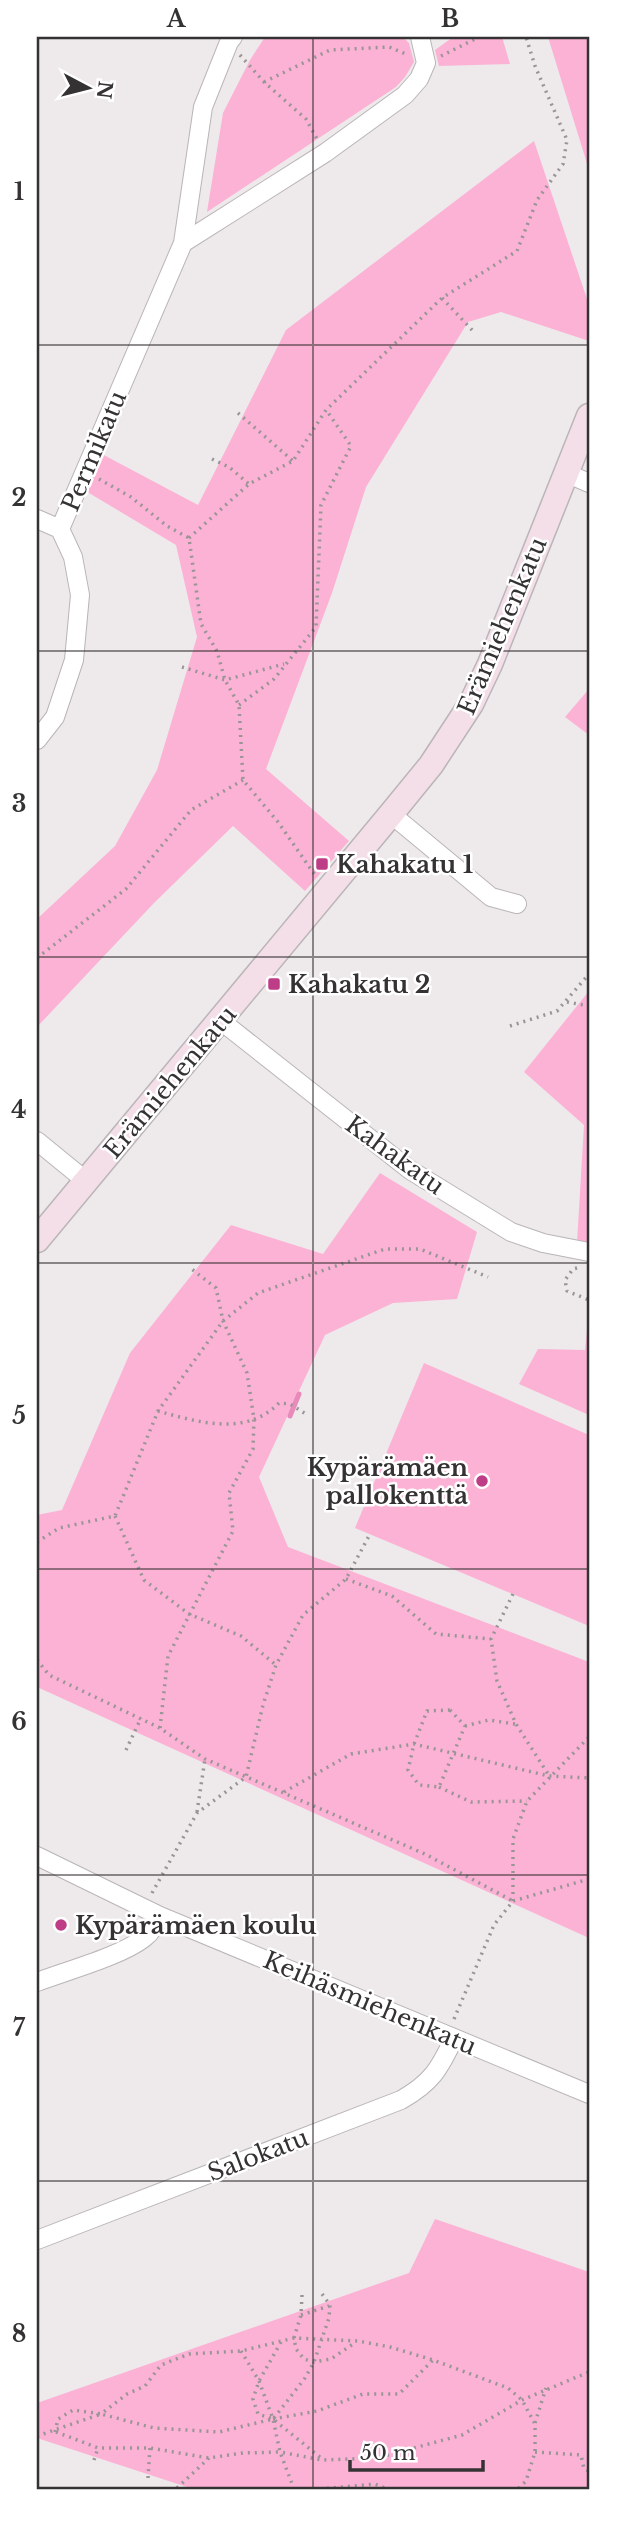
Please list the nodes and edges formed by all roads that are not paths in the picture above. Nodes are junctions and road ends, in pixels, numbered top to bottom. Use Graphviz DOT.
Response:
graph roads {
  1 [pos="420,37"];
  2 [pos="231,39"];
  3 [pos="183,243"];
  4 [pos="589,416"];
  5 [pos="566,473"];
  6 [pos="589,483"];
  7 [pos="37,519"];
  8 [pos="60,529"];
  9 [pos="37,740"];
  10 [pos="391,814"];
  11 [pos="517,904"];
  12 [pos="221,1021"];
  13 [pos="37,1141"];
  14 [pos="86,1181"];
  15 [pos="37,1240"];
  16 [pos="587,1259"];
  17 [pos="37,1856"];
  18 [pos="160,1916"];
  19 [pos="37,1982"];
  20 [pos="450,2037"];
  21 [pos="589,2094"];
  22 [pos="37,2240"];
  1 -- 3 [label="street"];
  2 -- 3 [label="street, Permikatu"];
  3 -- 8 [label="street, Permikatu"];
  4 -- 5 [label="street, Erämiehenkatu"];
  5 -- 6 [label="street"];
  5 -- 10 [label="street, Erämiehenkatu"];
  7 -- 8 [label="street"];
  8 -- 9 [label="street, Permikatu"];
  10 -- 11 [label="street"];
  10 -- 12 [label="street, Erämiehenkatu"];
  12 -- 14 [label="street, Erämiehenkatu"];
  12 -- 16 [label="street, Kahakatu"];
  13 -- 14 [label="street"];
  14 -- 15 [label="street, Erämiehenkatu"];
  17 -- 18 [label="street, Keihäsmiehenkatu"];
  18 -- 19 [label="street"];
  18 -- 20 [label="street, Keihäsmiehenkatu"];
  20 -- 21 [label="street, Keihäsmiehenkatu"];
  20 -- 22 [label="street, Salokatu"];
}
